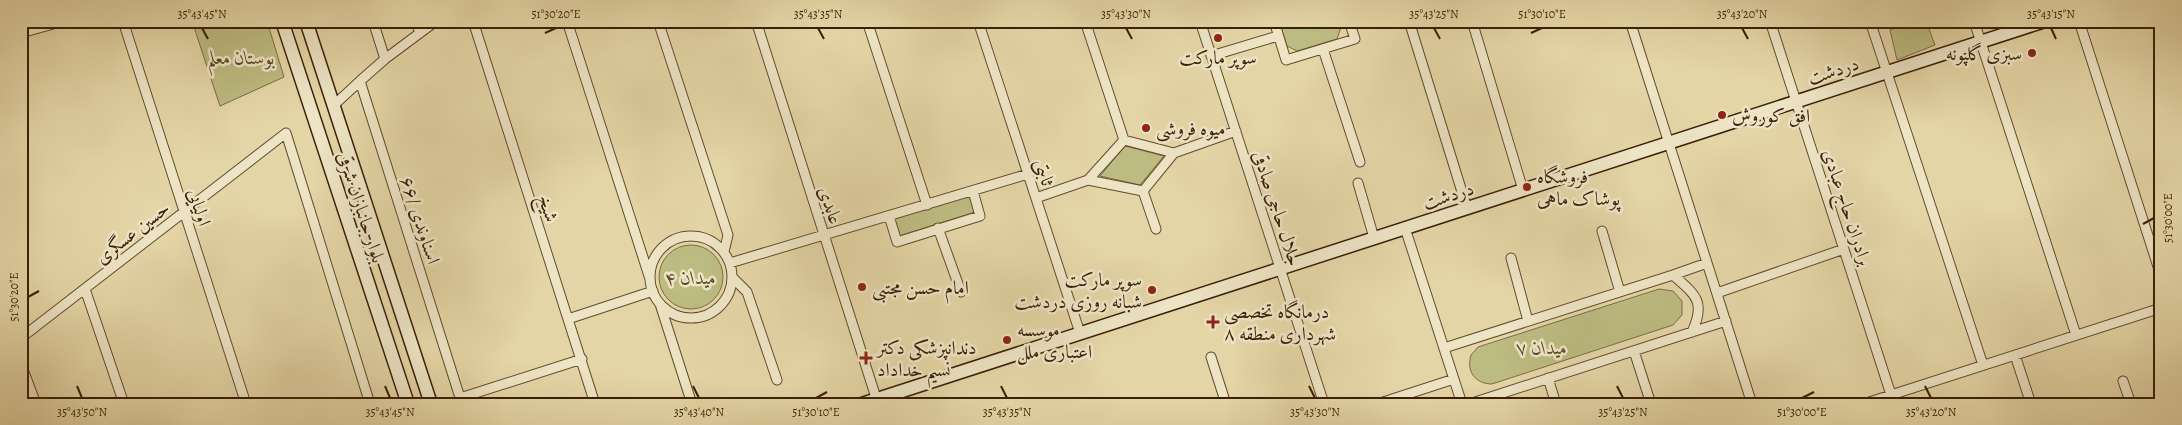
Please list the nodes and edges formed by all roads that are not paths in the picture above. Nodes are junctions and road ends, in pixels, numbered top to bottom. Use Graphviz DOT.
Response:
graph roads {
  1 [pos="64,21"];
  2 [pos="122,21"];
  3 [pos="282,21"];
  4 [pos="306,21"];
  5 [pos="373,21"];
  6 [pos="416,21"];
  7 [pos="436,21"];
  8 [pos="473,21"];
  9 [pos="567,21"];
  10 [pos="658,21"];
  11 [pos="756,21"];
  12 [pos="867,21"];
  13 [pos="978,21"];
  14 [pos="1085,21"];
  15 [pos="1200,21"];
  16 [pos="1274,21"];
  17 [pos="1350,21"];
  18 [pos="1408,21"];
  19 [pos="1472,21"];
  20 [pos="1630,21"];
  21 [pos="1770,21"];
  22 [pos="1870,21"];
  23 [pos="1974,21"];
  24 [pos="2045,21"];
  25 [pos="2079,21"];
  26 [pos="21,33"];
  27 [pos="420,34"];
  28 [pos="1278,36"];
  29 [pos="1981,42"];
  30 [pos="1324,49"];
  31 [pos="1212,56"];
  32 [pos="385,59"];
  33 [pos="1887,72"];
  34 [pos="360,81"];
  35 [pos="1796,102"];
  36 [pos="333,106"];
  37 [pos="1236,131"];
  38 [pos="1124,140"];
  39 [pos="1668,143"];
  40 [pos="1174,153"];
  41 [pos="1360,162"];
  42 [pos="1028,174"];
  43 [pos="1088,180"];
  44 [pos="1358,183"];
  45 [pos="1523,190"];
  46 [pos="973,191"];
  47 [pos="1143,191"];
  48 [pos="1036,198"];
  49 [pos="928,205"];
  50 [pos="1467,208"];
  51 [pos="185,211"];
  52 [pos="889,216"];
  53 [pos="938,228"];
  54 [pos="1405,228"];
  55 [pos="1156,229"];
  56 [pos="1602,231"];
  57 [pos="824,236"];
  58 [pos="1374,238"];
  59 [pos="1844,250"];
  60 [pos="724,252"];
  61 [pos="1512,258"];
  62 [pos="730,264"];
  63 [pos="1707,264"];
  64 [pos="1280,268"];
  65 [pos="1673,276"];
  66 [pos="2161,276"];
  67 [pos="732,277"];
  68 [pos="650,279"];
  69 [pos="85,289"];
  70 [pos="653,292"];
  71 [pos="962,292"];
  72 [pos="1620,292"];
  73 [pos="1716,293"];
  74 [pos="660,304"];
  75 [pos="2161,308"];
  76 [pos="568,319"];
  77 [pos="1528,321"];
  78 [pos="1726,321"];
  79 [pos="1692,332"];
  80 [pos="1080,333"];
  81 [pos="2076,335"];
  82 [pos="21,338"];
  83 [pos="1444,348"];
  84 [pos="1634,351"];
  85 [pos="2015,355"];
  86 [pos="1211,357"];
  87 [pos="582,359"];
  88 [pos="21,364"];
  89 [pos="1982,365"];
  90 [pos="1548,378"];
  91 [pos="1454,379"];
  92 [pos="777,380"];
  93 [pos="2124,381"];
  94 [pos="1893,399"];
  95 [pos="461,401"];
  96 [pos="691,401"];
  97 [pos="878,401"];
  98 [pos="36,404"];
  99 [pos="124,404"];
  100 [pos="246,404"];
  101 [pos="370,404"];
  102 [pos="408,404"];
  103 [pos="431,404"];
  104 [pos="596,404"];
  105 [pos="862,404"];
  106 [pos="1226,404"];
  107 [pos="1324,404"];
  108 [pos="1377,404"];
  109 [pos="1462,404"];
  110 [pos="1469,404"];
  111 [pos="1556,404"];
  112 [pos="1652,404"];
  113 [pos="1752,404"];
  114 [pos="1863,404"];
  115 [pos="2031,404"];
  116 [pos="2131,404"];
  1 -- 26 [label="street"];
  2 -- 51 [label="street, اولیایی"];
  3 -- 102 [label="main road, بلوار جانبازان شرقی"];
  4 -- 36 [label="main road, بلوار جانبازان شرقی"];
  5 -- 32 [label="street"];
  6 -- 27 [label="street"];
  7 -- 27 [label="street"];
  8 -- 76 [label="street, شیخ"];
  9 -- 68 [label="street"];
  10 -- 60 [label="street"];
  11 -- 57 [label="street, عابدی"];
  12 -- 49 [label="street"];
  13 -- 42 [label="street, ثابتی"];
  14 -- 38 [label="street"];
  15 -- 31 [label="street, جلال حاجی صادقی"];
  16 -- 28 [label="street"];
  17 -- 30 [label="street"];
  18 -- 50 [label="street"];
  19 -- 45 [label="street"];
  20 -- 39 [label="street"];
  21 -- 35 [label="street, برادران حاج عبادی"];
  22 -- 33 [label="street"];
  23 -- 29 [label="street"];
  24 -- 29 [label="main road, دردشت"];
  25 -- 66 [label="street"];
  27 -- 32 [label="street"];
  28 -- 30 [label="street"];
  28 -- 31 [label="street"];
  29 -- 33 [label="main road, دردشت"];
  29 -- 81 [label="street"];
  30 -- 41 [label="street"];
  31 -- 37 [label="street, جلال حاجی صادقی"];
  32 -- 34 [label="street"];
  33 -- 35 [label="main road, دردشت"];
  33 -- 89 [label="street"];
  34 -- 36 [label="street"];
  34 -- 95 [label="street, اسناوندی /۶۶"];
  35 -- 39 [label="main road, دردشت"];
  35 -- 59 [label="street, برادران حاج عبادی"];
  36 -- 103 [label="main road, بلوار جانبازان شرقی"];
  37 -- 40 [label="street"];
  37 -- 64 [label="street, جلال حاجی صادقی"];
  38 -- 40 [label="street"];
  38 -- 43 [label="street"];
  39 -- 45 [label="main road, دردشت"];
  39 -- 63 [label="street"];
  40 -- 47 [label="street"];
  42 -- 46 [label="street"];
  42 -- 48 [label="street, ثابتی"];
  43 -- 47 [label="street"];
  43 -- 48 [label="street"];
  44 -- 58 [label="street"];
  45 -- 50 [label="main road, دردشت"];
  46 -- 49 [label="street"];
  46 -- 53 [label="street"];
  47 -- 55 [label="street"];
  48 -- 80 [label="street, ثابتی"];
  49 -- 52 [label="street"];
  50 -- 54 [label="main road, دردشت"];
  51 -- 69 [label="street, حسین عسگری"];
  51 -- 100 [label="street, اولیایی"];
  51 -- 101 [label="street, حسین عسگری"];
  52 -- 53 [label="street"];
  52 -- 57 [label="street"];
  53 -- 71 [label="street"];
  54 -- 58 [label="main road, دردشت"];
  54 -- 83 [label="street"];
  56 -- 72 [label="street"];
  57 -- 62 [label="street"];
  57 -- 97 [label="street, عابدی"];
  58 -- 64 [label="main road, دردشت"];
  59 -- 73 [label="street"];
  59 -- 94 [label="street, برادران حاج عبادی"];
  60 -- 62 [label="street"];
  60 -- 68 [label="street"];
  61 -- 77 [label="street"];
  62 -- 67 [label="street"];
  63 -- 65 [label="street"];
  63 -- 73 [label="street"];
  64 -- 80 [label="main road, دردشت"];
  64 -- 107 [label="street, جلال حاجی صادقی"];
  65 -- 72 [label="street"];
  65 -- 79 [label="street"];
  67 -- 74 [label="street"];
  67 -- 92 [label="street"];
  68 -- 70 [label="street"];
  69 -- 82 [label="street, حسین عسگری"];
  69 -- 99 [label="street"];
  70 -- 74 [label="street"];
  70 -- 76 [label="street"];
  72 -- 77 [label="street"];
  73 -- 78 [label="street"];
  74 -- 96 [label="street"];
  75 -- 81 [label="street"];
  76 -- 87 [label="street, شیخ"];
  77 -- 83 [label="street"];
  78 -- 79 [label="street"];
  78 -- 113 [label="street"];
  79 -- 84 [label="street"];
  80 -- 97 [label="main road, دردشت"];
  81 -- 85 [label="street"];
  83 -- 91 [label="street"];
  84 -- 90 [label="street"];
  84 -- 112 [label="street"];
  85 -- 89 [label="street"];
  85 -- 115 [label="street"];
  86 -- 106 [label="street"];
  87 -- 95 [label="street"];
  87 -- 104 [label="street, شیخ"];
  88 -- 98 [label="street"];
  89 -- 94 [label="street"];
  90 -- 110 [label="street"];
  90 -- 111 [label="street"];
  91 -- 108 [label="street"];
  91 -- 109 [label="street"];
  93 -- 116 [label="street"];
  94 -- 114 [label="street"];
  97 -- 105 [label="main road, دردشت"];
}
